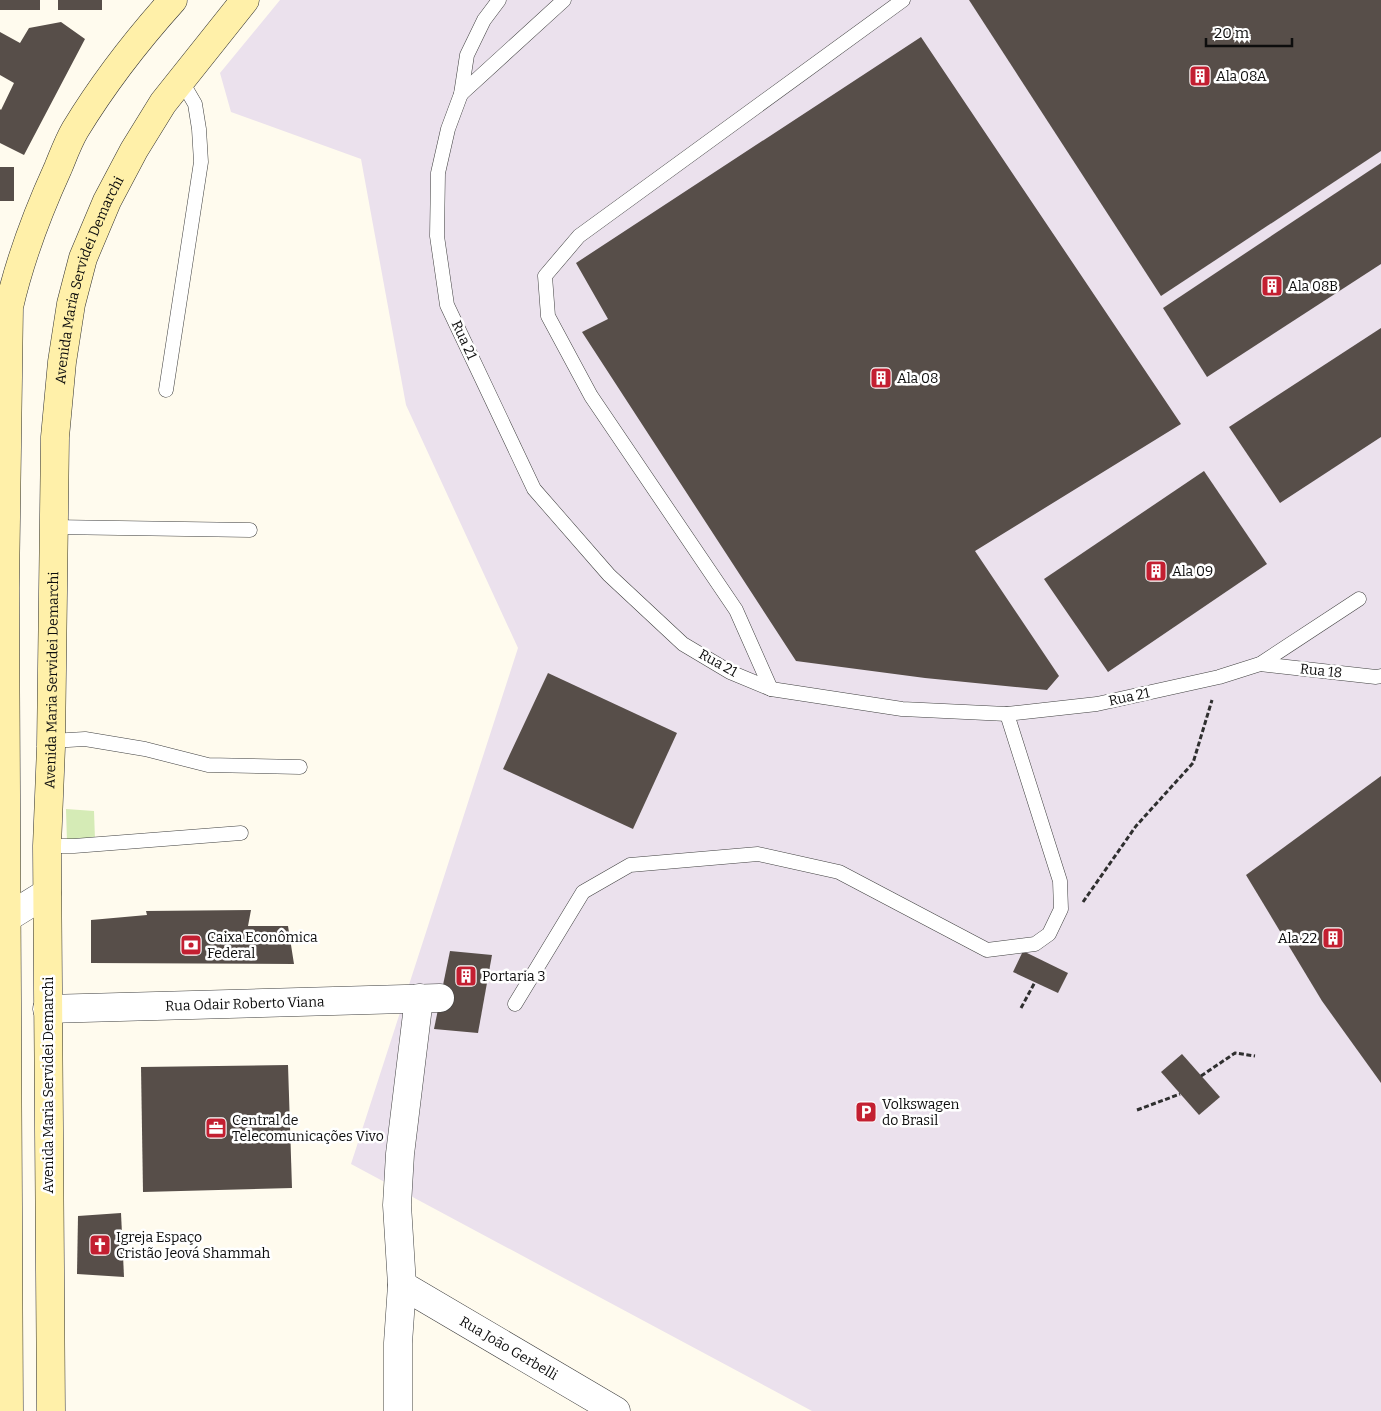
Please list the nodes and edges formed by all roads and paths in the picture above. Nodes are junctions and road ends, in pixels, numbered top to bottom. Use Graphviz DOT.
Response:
graph roads {
  1 [pos="173,0"];
  2 [pos="245,0"];
  3 [pos="499,0"];
  4 [pos="564,0"];
  5 [pos="903,0"];
  6 [pos="181,80"];
  7 [pos="460,94"];
  8 [pos="166,390"];
  9 [pos="3,464"];
  10 [pos="54,527"];
  11 [pos="250,530"];
  12 [pos="2,589"];
  13 [pos="1359,599"];
  14 [pos="1260,664"];
  15 [pos="1381,676"];
  16 [pos="1219,677"];
  17 [pos="771,689"];
  18 [pos="1007,714"];
  19 [pos="51,741"];
  20 [pos="300,766"];
  21 [pos="241,833"];
  22 [pos="47,846"];
  23 [pos="47,893"];
  24 [pos="1082,904"];
  25 [pos="3,919"];
  26 [pos="1035,982"];
  27 [pos="515,1004"];
  28 [pos="1021,1008"];
  29 [pos="47,1009"];
  30 [pos="1255,1056"];
  31 [pos="1201,1076"];
  32 [pos="1180,1094"];
  33 [pos="1137,1110"];
  34 [pos="402,1285"];
  35 [pos="9,1411"];
  36 [pos="51,1411"];
  37 [pos="398,1411"];
  38 [pos="616,1411"];
  1 -- 9 [label="main road"];
  2 -- 6 [label="main road, Avenida Maria Servidei Demarchi"];
  3 -- 7 [label="lane, Rua 21"];
  4 -- 7 [label="lane, Rua 21"];
  5 -- 17 [label="lane"];
  6 -- 8 [label="lane"];
  6 -- 10 [label="main road, Avenida Maria Servidei Demarchi"];
  7 -- 17 [label="lane, Rua 21"];
  9 -- 12 [label="main road"];
  10 -- 11 [label="lane"];
  10 -- 19 [label="main road, Avenida Maria Servidei Demarchi"];
  12 -- 25 [label="main road"];
  13 -- 14 [label="lane, Rua 21"];
  14 -- 15 [label="lane, Rua 18"];
  14 -- 16 [label="lane, Rua 21"];
  16 -- 18 [label="lane, Rua 21"];
  16 -- 24 [label="path"];
  17 -- 18 [label="lane, Rua 21"];
  18 -- 27 [label="lane"];
  19 -- 20 [label="lane"];
  19 -- 22 [label="main road, Avenida Maria Servidei Demarchi"];
  21 -- 22 [label="lane"];
  22 -- 23 [label="main road, Avenida Maria Servidei Demarchi"];
  23 -- 25 [label="street"];
  23 -- 29 [label="main road, Avenida Maria Servidei Demarchi"];
  25 -- 35 [label="main road"];
  26 -- 28 [label="path"];
  29 -- 34 [label="street, Rua Odair Roberto Viana"];
  29 -- 36 [label="main road, Avenida Maria Servidei Demarchi"];
  30 -- 31 [label="path"];
  32 -- 33 [label="path"];
  34 -- 37 [label="street"];
  34 -- 38 [label="street, Rua João Gerbelli"];
}
